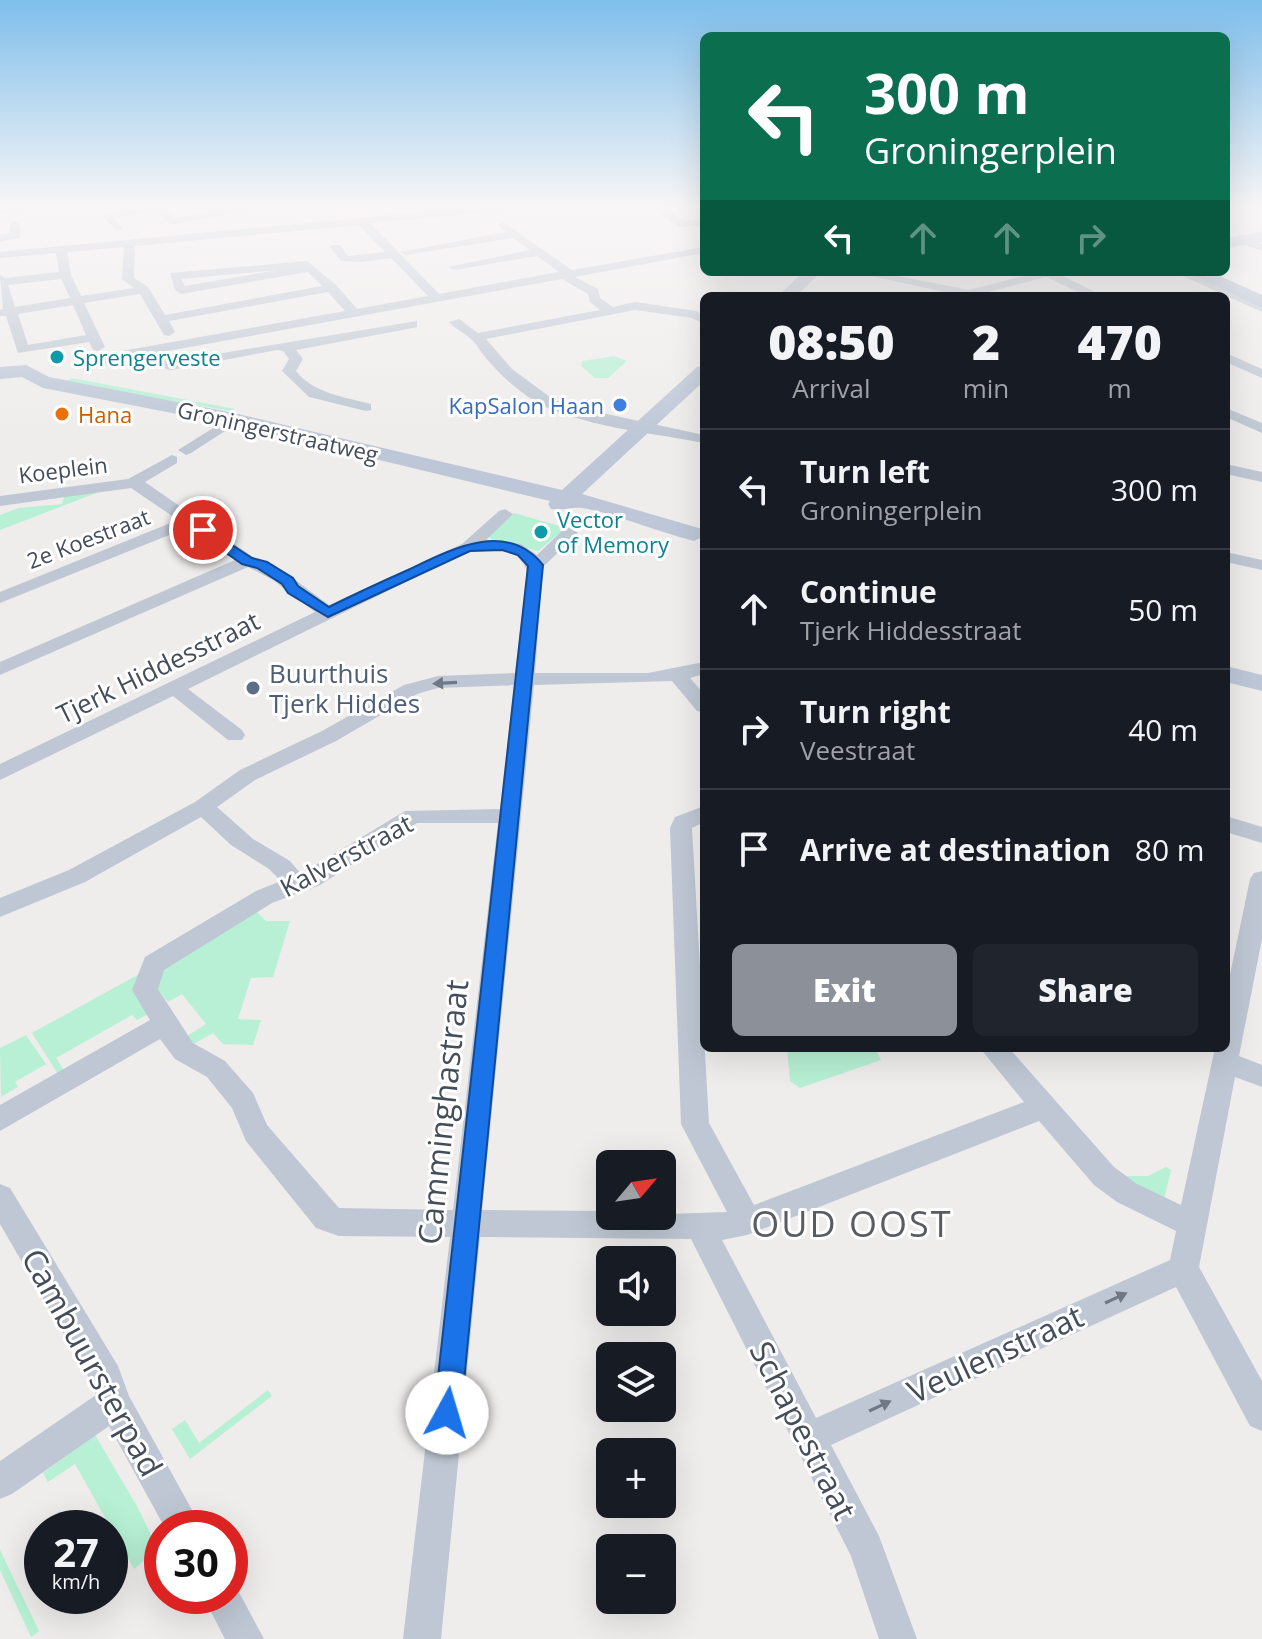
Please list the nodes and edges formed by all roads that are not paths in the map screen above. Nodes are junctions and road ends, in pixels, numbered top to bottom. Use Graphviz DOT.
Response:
graph roads {
  1 [pos="2,284"];
  2 [pos="70,284"];
  3 [pos="146,284"];
  4 [pos="179,284"];
  5 [pos="328,284"];
  6 [pos="426,284"];
  7 [pos="513,284"];
  8 [pos="582,284"];
  9 [pos="929,284"];
  10 [pos="1009,284"];
  11 [pos="1227,284"];
  12 [pos="1233,284"];
  13 [pos="937,286"];
  14 [pos="161,287"];
  15 [pos="332,288"];
  16 [pos="932,292"];
  17 [pos="968,292"];
  18 [pos="985,292"];
  19 [pos="1230,294"];
  20 [pos="438,298"];
  21 [pos="1262,299"];
  22 [pos="78,300"];
  23 [pos="1262,308"];
  24 [pos="610,311"];
  25 [pos="6,312"];
  26 [pos="352,314"];
  27 [pos="700,318"];
  28 [pos="161,319"];
  29 [pos="413,324"];
  30 [pos="366,333"];
  31 [pos="476,337"];
  32 [pos="92,338"];
  33 [pos="178,346"];
  34 [pos="160,348"];
  35 [pos="287,348"];
  36 [pos="1230,359"];
  37 [pos="0,373"];
  38 [pos="1262,374"];
  39 [pos="700,375"];
  40 [pos="35,376"];
  41 [pos="113,397"];
  42 [pos="366,407"];
  43 [pos="1230,414"];
  44 [pos="234,419"];
  45 [pos="644,426"];
  46 [pos="1262,429"];
  47 [pos="700,438"];
  48 [pos="1230,470"];
  49 [pos="1262,477"];
  50 [pos="132,483"];
  51 [pos="563,500"];
  52 [pos="0,501"];
  53 [pos="505,514"];
  54 [pos="192,520"];
  55 [pos="570,533"];
  56 [pos="699,535"];
  57 [pos="468,547"];
  58 [pos="1230,558"];
  59 [pos="247,561"];
  60 [pos="536,565"];
  61 [pos="1262,565"];
  62 [pos="0,598"];
  63 [pos="328,613"];
  64 [pos="1230,665"];
  65 [pos="0,669"];
  66 [pos="700,669"];
  67 [pos="1262,673"];
  68 [pos="1230,675"];
  69 [pos="678,676"];
  70 [pos="523,679"];
  71 [pos="1262,683"];
  72 [pos="175,688"];
  73 [pos="700,702"];
  74 [pos="235,735"];
  75 [pos="2,770"];
  76 [pos="203,807"];
  77 [pos="700,815"];
  78 [pos="509,816"];
  79 [pos="1230,825"];
  80 [pos="1262,835"];
  81 [pos="1262,879"];
  82 [pos="295,886"];
  83 [pos="0,908"];
  84 [pos="164,1024"];
  85 [pos="1230,1033"];
  86 [pos="996,1052"];
  87 [pos="1226,1052"];
  88 [pos="1224,1062"];
  89 [pos="1262,1076"];
  90 [pos="1043,1107"];
  91 [pos="0,1119"];
  92 [pos="0,1197"];
  93 [pos="747,1221"];
  94 [pos="1190,1223"];
  95 [pos="466,1224"];
  96 [pos="699,1225"];
  97 [pos="1183,1269"];
  98 [pos="114,1402"];
  99 [pos="1261,1410"];
  100 [pos="809,1438"];
  101 [pos="0,1482"];
  102 [pos="174,1510"];
  103 [pos="231,1614"];
  104 [pos="245,1639"];
  105 [pos="422,1639"];
  106 [pos="898,1639"];
  1 -- 25 [label="street"];
  2 -- 22 [label="street"];
  3 -- 14 [label="street"];
  4 -- 14 [label="street"];
  5 -- 15 [label="street"];
  6 -- 20 [label="street"];
  7 -- 20 [label="street"];
  8 -- 24 [label="street"];
  9 -- 13 [label="street"];
  10 -- 18 [label="street"];
  11 -- 21 [label="main road"];
  12 -- 21 [label="main road"];
  13 -- 16 [label="street"];
  13 -- 17 [label="street"];
  14 -- 22 [label="street"];
  14 -- 28 [label="street"];
  15 -- 26 [label="street"];
  15 -- 28 [label="street"];
  19 -- 23 [label="street"];
  20 -- 26 [label="street"];
  20 -- 31 [label="street"];
  22 -- 25 [label="street"];
  22 -- 32 [label="street"];
  24 -- 27 [label="street"];
  24 -- 31 [label="street"];
  25 -- 32 [label="street"];
  26 -- 30 [label="street"];
  26 -- 33 [label="street"];
  28 -- 33 [label="street"];
  29 -- 30 [label="street"];
  30 -- 35 [label="street"];
  31 -- 45 [label="street"];
  32 -- 34 [label="street"];
  33 -- 34 [label="street"];
  34 -- 35 [label="street"];
  35 -- 42 [label="street"];
  36 -- 38 [label="street"];
  37 -- 40 [label="main road, Groningerstraatweg"];
  39 -- 45 [label="main road"];
  40 -- 41 [label="main road, Groningerstraatweg"];
  40 -- 41 [label="main road, Groningerstraatweg"];
  41 -- 44 [label="main road, Groningerstraatweg"];
  43 -- 46 [label="street"];
  44 -- 50 [label="street"];
  44 -- 51 [label="main road, Groningerstraatweg"];
  45 -- 47 [label="street"];
  45 -- 51 [label="main road"];
  48 -- 49 [label="street"];
  50 -- 52 [label="street, Koeplein"];
  50 -- 54 [label="street"];
  51 -- 56 [label="main road, Groningerstraatweg"];
  53 -- 57 [label="street"];
  54 -- 59 [label="street"];
  54 -- 62 [label="street, 2e Koestraat"];
  55 -- 60 [label="street"];
  57 -- 60 [label="street"];
  57 -- 63 [label="street, Tjerk Hiddesstraat"];
  58 -- 61 [label="street"];
  59 -- 63 [label="street"];
  59 -- 65 [label="street"];
  60 -- 70 [label="street, Camminghastraat"];
  63 -- 72 [label="street, Tjerk Hiddesstraat"];
  64 -- 67 [label="main road"];
  66 -- 69 [label="street"];
  68 -- 71 [label="main road"];
  69 -- 70 [label="street"];
  69 -- 73 [label="street"];
  70 -- 76 [label="street, one-way"];
  70 -- 78 [label="street, Camminghastraat"];
  72 -- 74 [label="street"];
  72 -- 75 [label="street, Tjerk Hiddesstraat"];
  76 -- 82 [label="street"];
  76 -- 83 [label="street"];
  77 -- 93 [label="street"];
  78 -- 82 [label="street, Kalverstraat"];
  78 -- 95 [label="street, Camminghastraat"];
  79 -- 80 [label="street"];
  81 -- 85 [label="street"];
  82 -- 84 [label="street, Kalverstraat"];
  84 -- 91 [label="street"];
  84 -- 95 [label="street"];
  86 -- 90 [label="street"];
  87 -- 88 [label="street"];
  88 -- 89 [label="street"];
  88 -- 94 [label="street"];
  90 -- 93 [label="street"];
  90 -- 94 [label="street"];
  92 -- 98 [label="street, Cambuursterpad"];
  93 -- 96 [label="street"];
  94 -- 97 [label="street"];
  95 -- 96 [label="street"];
  95 -- 105 [label="street, Camminghastraat"];
  96 -- 100 [label="street, Schapestraat"];
  97 -- 99 [label="street"];
  100 -- 97 [label="street, Veulenstraat, one-way"];
  98 -- 101 [label="street"];
  98 -- 102 [label="street, Cambuursterpad"];
  100 -- 106 [label="street, Schapestraat"];
  103 -- 104 [label="street"];
}
